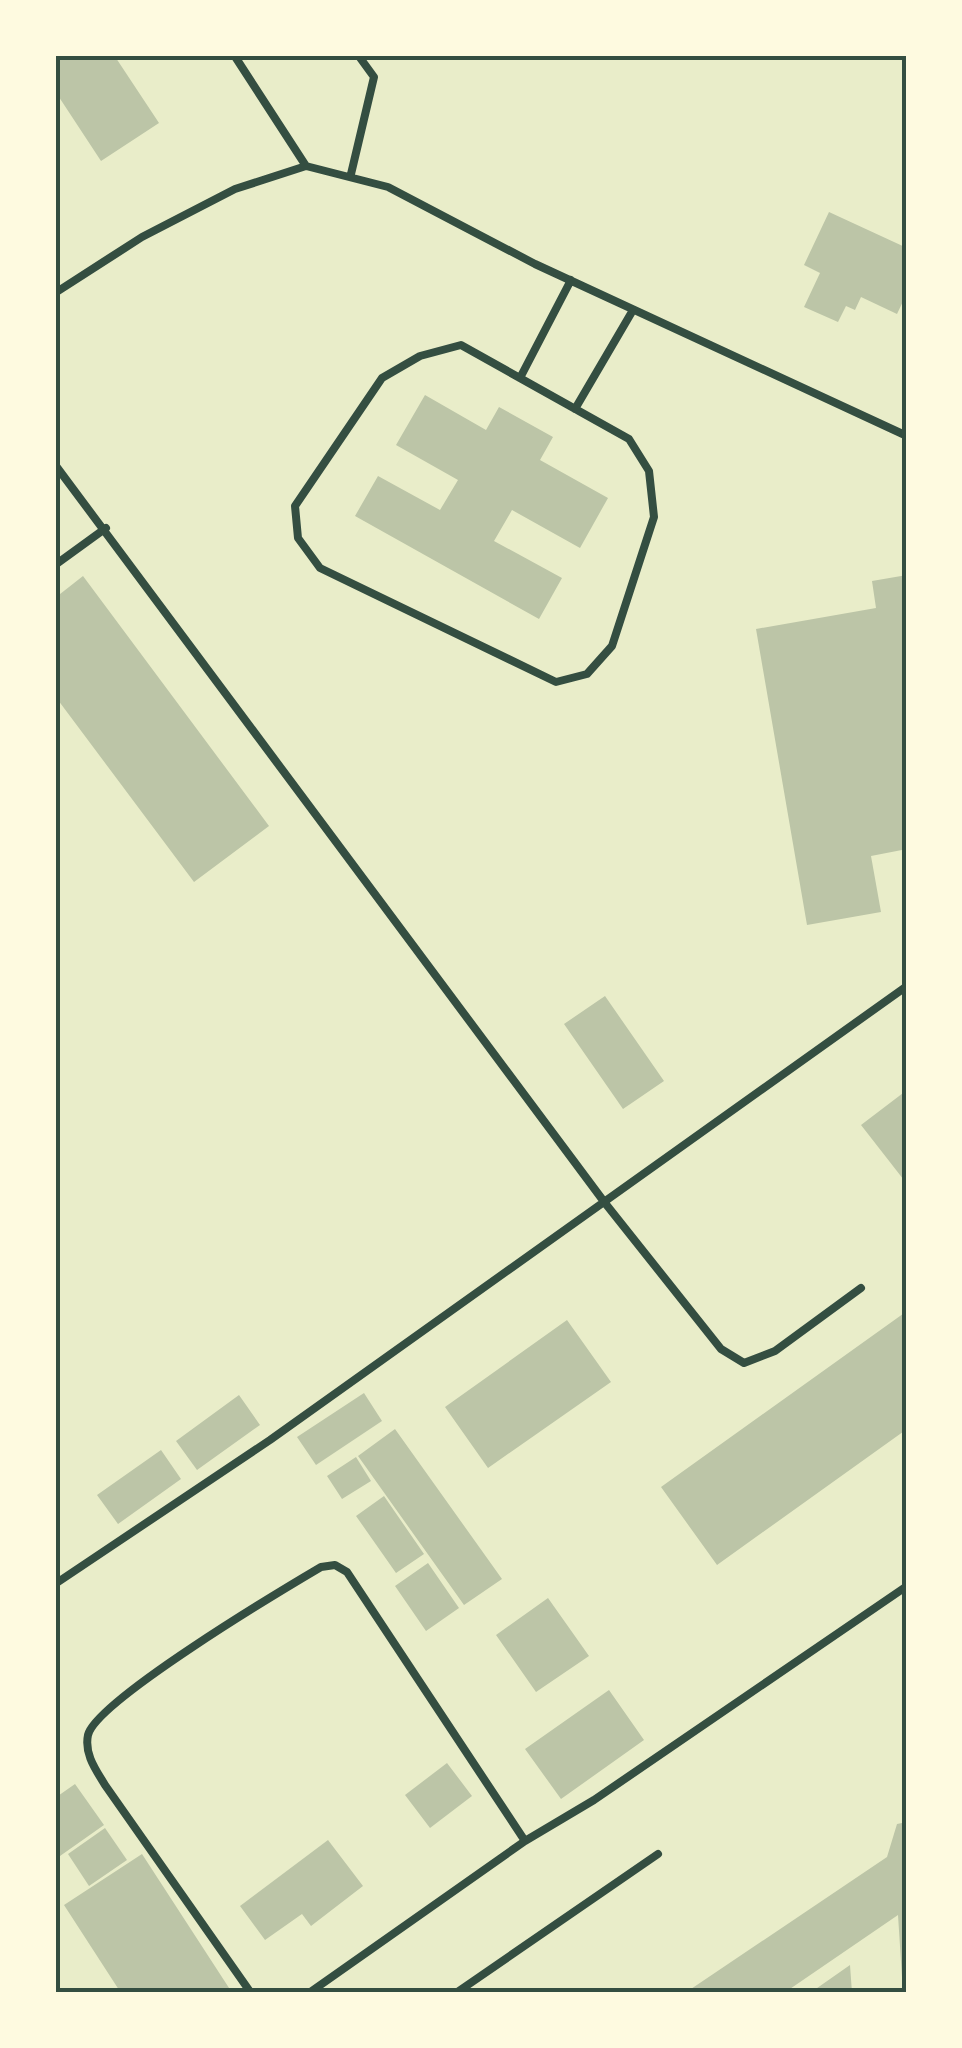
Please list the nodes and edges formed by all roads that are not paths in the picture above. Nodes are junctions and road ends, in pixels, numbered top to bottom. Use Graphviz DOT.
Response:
graph roads {
  1 [pos="234,55"];
  2 [pos="358,55"];
  3 [pos="306,166"];
  4 [pos="351,174"];
  5 [pos="570,280"];
  6 [pos="55,293"];
  7 [pos="633,310"];
  8 [pos="520,378"];
  9 [pos="575,409"];
  10 [pos="907,436"];
  11 [pos="56,466"];
  12 [pos="106,528"];
  13 [pos="55,565"];
  14 [pos="907,986"];
  15 [pos="605,1203"];
  16 [pos="861,1288"];
  17 [pos="55,1584"];
  18 [pos="907,1586"];
  19 [pos="893,1595"];
  20 [pos="907,1600"];
  21 [pos="525,1841"];
  22 [pos="658,1854"];
  23 [pos="251,1993"];
  24 [pos="309,1993"];
  25 [pos="456,1993"];
  1 -- 3 [label="lane"];
  2 -- 4 [label="lane"];
  3 -- 4 [label="lane"];
  3 -- 6 [label="lane"];
  4 -- 5 [label="lane"];
  5 -- 7 [label="lane"];
  5 -- 8 [label="lane"];
  7 -- 9 [label="lane"];
  7 -- 10 [label="lane"];
  8 -- 9 [label="lane"];
  8 -- 9 [label="lane"];
  11 -- 12 [label="lane"];
  12 -- 13 [label="lane"];
  12 -- 15 [label="lane"];
  14 -- 15 [label="lane"];
  15 -- 16 [label="lane"];
  15 -- 17 [label="lane"];
  18 -- 19 [label="lane"];
  19 -- 20 [label="lane"];
  19 -- 21 [label="lane"];
  21 -- 23 [label="lane"];
  21 -- 24 [label="lane"];
  22 -- 25 [label="lane"];
}
